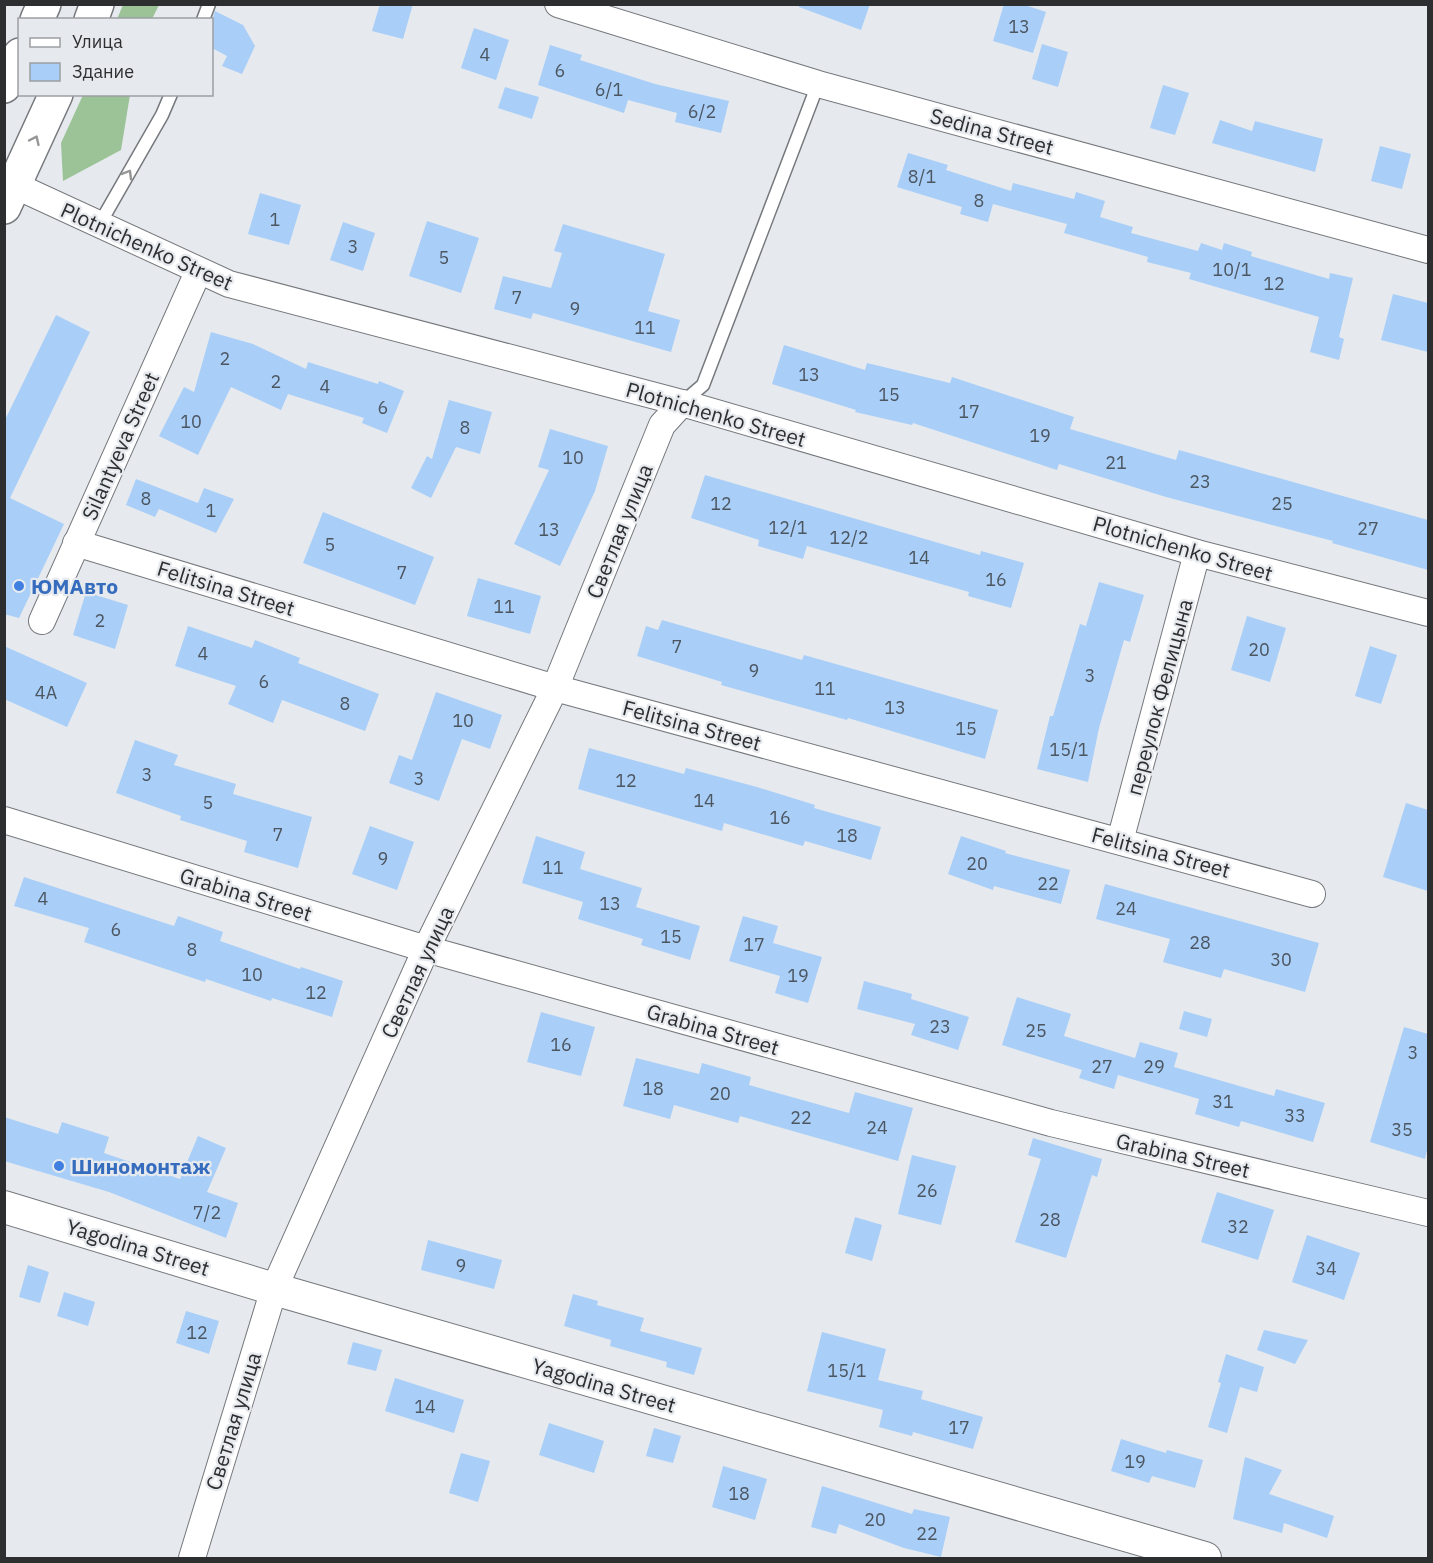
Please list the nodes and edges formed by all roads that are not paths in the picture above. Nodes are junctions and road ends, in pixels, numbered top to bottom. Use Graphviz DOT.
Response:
graph roads {
  1 [pos="44,4"];
  2 [pos="98,4"];
  3 [pos="558,4"];
  4 [pos="38,18"];
  5 [pos="92,18"];
  6 [pos="18,59"];
  7 [pos="818,84"];
  8 [pos="4,86"];
  9 [pos="55,96"];
  10 [pos="170,96"];
  11 [pos="9,196"];
  12 [pos="99,225"];
  13 [pos="1428,250"];
  14 [pos="198,272"];
  15 [pos="682,403"];
  16 [pos="76,543"];
  17 [pos="1197,553"];
  18 [pos="1428,613"];
  19 [pos="42,621"];
  20 [pos="555,688"];
  21 [pos="4,820"];
  22 [pos="1120,841"];
  23 [pos="1312,894"];
  24 [pos="426,949"];
  25 [pos="4,1207"];
  26 [pos="1428,1213"];
  27 [pos="274,1289"];
  28 [pos="192,1558"];
  29 [pos="1205,1558"];
  1 -- 4 [label="highway"];
  2 -- 5 [label="highway"];
  3 -- 7 [label="street, Sedina Street"];
  6 -- 8 [label="highway"];
  7 -- 13 [label="street, Sedina Street"];
  7 -- 15 [label="lane"];
  11 -- 9 [label="highway, one-way"];
  12 -- 10 [label="lane, one-way"];
  11 -- 12 [label="street, Plotnichenko Street"];
  12 -- 14 [label="street, Plotnichenko Street"];
  14 -- 15 [label="street, Plotnichenko Street"];
  14 -- 16 [label="street, Silantyeva Street"];
  15 -- 17 [label="street, Plotnichenko Street"];
  15 -- 20 [label="street, Светлая улица"];
  16 -- 19 [label="street, Silantyeva Street"];
  16 -- 20 [label="street, Felitsina Street"];
  17 -- 18 [label="street, Plotnichenko Street"];
  17 -- 22 [label="street, переулок Фелицына"];
  20 -- 22 [label="street, Felitsina Street"];
  20 -- 24 [label="street, Светлая улица"];
  21 -- 24 [label="street, Grabina Street"];
  22 -- 23 [label="street, Felitsina Street"];
  24 -- 26 [label="street, Grabina Street"];
  24 -- 27 [label="street, Светлая улица"];
  25 -- 27 [label="street, Yagodina Street"];
  27 -- 28 [label="street, Светлая улица"];
  27 -- 29 [label="street, Yagodina Street"];
}
